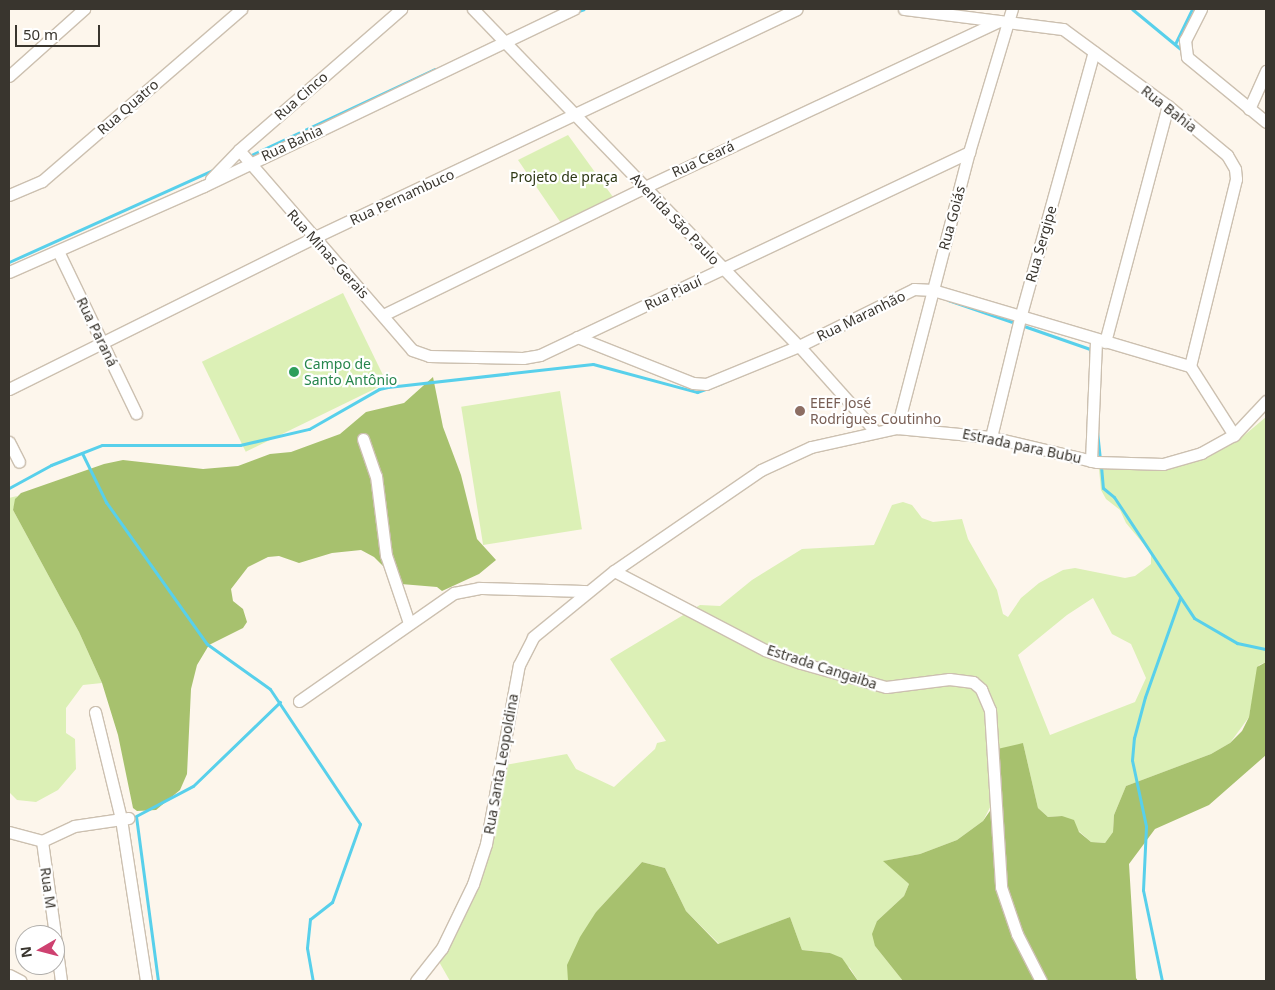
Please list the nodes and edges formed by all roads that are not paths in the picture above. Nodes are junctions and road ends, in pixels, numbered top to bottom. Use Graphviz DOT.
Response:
graph roads {
  1 [pos="84,9"];
  2 [pos="241,9"];
  3 [pos="401,9"];
  4 [pos="473,9"];
  5 [pos="574,9"];
  6 [pos="796,9"];
  7 [pos="904,9"];
  8 [pos="1012,9"];
  9 [pos="1201,9"];
  10 [pos="1003,21"];
  11 [pos="505,42"];
  12 [pos="1094,52"];
  13 [pos="1266,71"];
  14 [pos="9,76"];
  15 [pos="1168,106"];
  16 [pos="1249,109"];
  17 [pos="575,114"];
  18 [pos="1266,122"];
  19 [pos="239,150"];
  20 [pos="969,152"];
  21 [pos="248,164"];
  22 [pos="204,186"];
  23 [pos="644,186"];
  24 [pos="9,194"];
  25 [pos="313,238"];
  26 [pos="58,251"];
  27 [pos="724,269"];
  28 [pos="9,272"];
  29 [pos="933,290"];
  30 [pos="383,315"];
  31 [pos="1020,318"];
  32 [pos="577,337"];
  33 [pos="1101,341"];
  34 [pos="103,343"];
  35 [pos="799,346"];
  36 [pos="420,355"];
  37 [pos="1190,366"];
  38 [pos="9,389"];
  39 [pos="1266,401"];
  40 [pos="136,413"];
  41 [pos="897,428"];
  42 [pos="875,431"];
  43 [pos="1234,435"];
  44 [pos="992,437"];
  45 [pos="363,439"];
  46 [pos="9,442"];
  47 [pos="1091,461"];
  48 [pos="19,462"];
  49 [pos="614,571"];
  50 [pos="586,591"];
  51 [pos="408,623"];
  52 [pos="299,701"];
  53 [pos="95,712"];
  54 [pos="124,818"];
  55 [pos="9,832"];
  56 [pos="42,841"];
  57 [pos="53,925"];
  58 [pos="9,975"];
  59 [pos="21,981"];
  60 [pos="146,981"];
  61 [pos="416,981"];
  62 [pos="1041,981"];
  1 -- 14 [label="street"];
  2 -- 24 [label="street, Rua Quatro"];
  3 -- 19 [label="street, Rua Cinco"];
  4 -- 11 [label="street, Avenida São Paulo"];
  5 -- 11 [label="street, Rua Bahia"];
  6 -- 17 [label="street, Rua Pernambuco"];
  7 -- 10 [label="street, Rua Bahia"];
  8 -- 10 [label="street, Rua Goiás"];
  9 -- 16 [label="street"];
  10 -- 12 [label="street, Rua Bahia"];
  10 -- 20 [label="street, Rua Goiás"];
  10 -- 23 [label="street, Rua Ceará"];
  11 -- 17 [label="street, Avenida São Paulo"];
  11 -- 21 [label="street, Rua Bahia"];
  12 -- 15 [label="street, Rua Bahia"];
  12 -- 31 [label="street, Rua Sergipe"];
  13 -- 16 [label="street"];
  15 -- 33 [label="street"];
  15 -- 37 [label="street, Rua Bahia"];
  16 -- 18 [label="street"];
  17 -- 23 [label="street, Avenida São Paulo"];
  17 -- 25 [label="street, Rua Pernambuco"];
  19 -- 21 [label="street, Rua Minas Gerais"];
  19 -- 22 [label="street, Rua Cinco"];
  20 -- 27 [label="street, Rua Piauí"];
  20 -- 29 [label="street, Rua Goiás"];
  21 -- 22 [label="street, Rua Bahia"];
  21 -- 25 [label="street, Rua Minas Gerais"];
  22 -- 26 [label="street, Rua Bahia"];
  23 -- 27 [label="street, Avenida São Paulo"];
  23 -- 30 [label="street, Rua Ceará"];
  25 -- 30 [label="street, Rua Minas Gerais"];
  25 -- 34 [label="street, Rua Pernambuco"];
  26 -- 28 [label="street, Rua Bahia"];
  26 -- 34 [label="street, Rua Paraná"];
  27 -- 32 [label="street, Rua Piauí"];
  27 -- 35 [label="street, Avenida São Paulo"];
  29 -- 31 [label="street, Rua Maranhão"];
  29 -- 35 [label="street, Rua Maranhão"];
  29 -- 41 [label="street, Rua Goiás"];
  30 -- 36 [label="street, Rua Minas Gerais"];
  31 -- 33 [label="street, Rua Maranhão"];
  31 -- 44 [label="street, Rua Sergipe"];
  32 -- 35 [label="street, Rua Maranhão"];
  32 -- 36 [label="street, Rua Piauí"];
  33 -- 37 [label="street, Rua Maranhão"];
  33 -- 47 [label="street"];
  34 -- 38 [label="street, Rua Pernambuco"];
  34 -- 40 [label="street, Rua Paraná"];
  35 -- 42 [label="street, Avenida São Paulo"];
  37 -- 43 [label="street"];
  39 -- 43 [label="street, Estrada para Bubu"];
  41 -- 42 [label="street, Estrada para Bubu"];
  41 -- 44 [label="street, Estrada para Bubu"];
  42 -- 49 [label="street, Estrada para Bubu"];
  43 -- 47 [label="street, Estrada para Bubu"];
  44 -- 47 [label="street, Estrada para Bubu"];
  45 -- 51 [label="street"];
  46 -- 48 [label="street"];
  49 -- 50 [label="street, Rua Santa Leopoldina"];
  49 -- 62 [label="street, Estrada Cangaiba"];
  50 -- 51 [label="street"];
  50 -- 61 [label="street, Rua Santa Leopoldina"];
  51 -- 52 [label="street"];
  53 -- 54 [label="street"];
  54 -- 56 [label="street"];
  54 -- 60 [label="street"];
  55 -- 56 [label="street"];
  56 -- 57 [label="street, Rua M"];
  58 -- 59 [label="street"];
}
